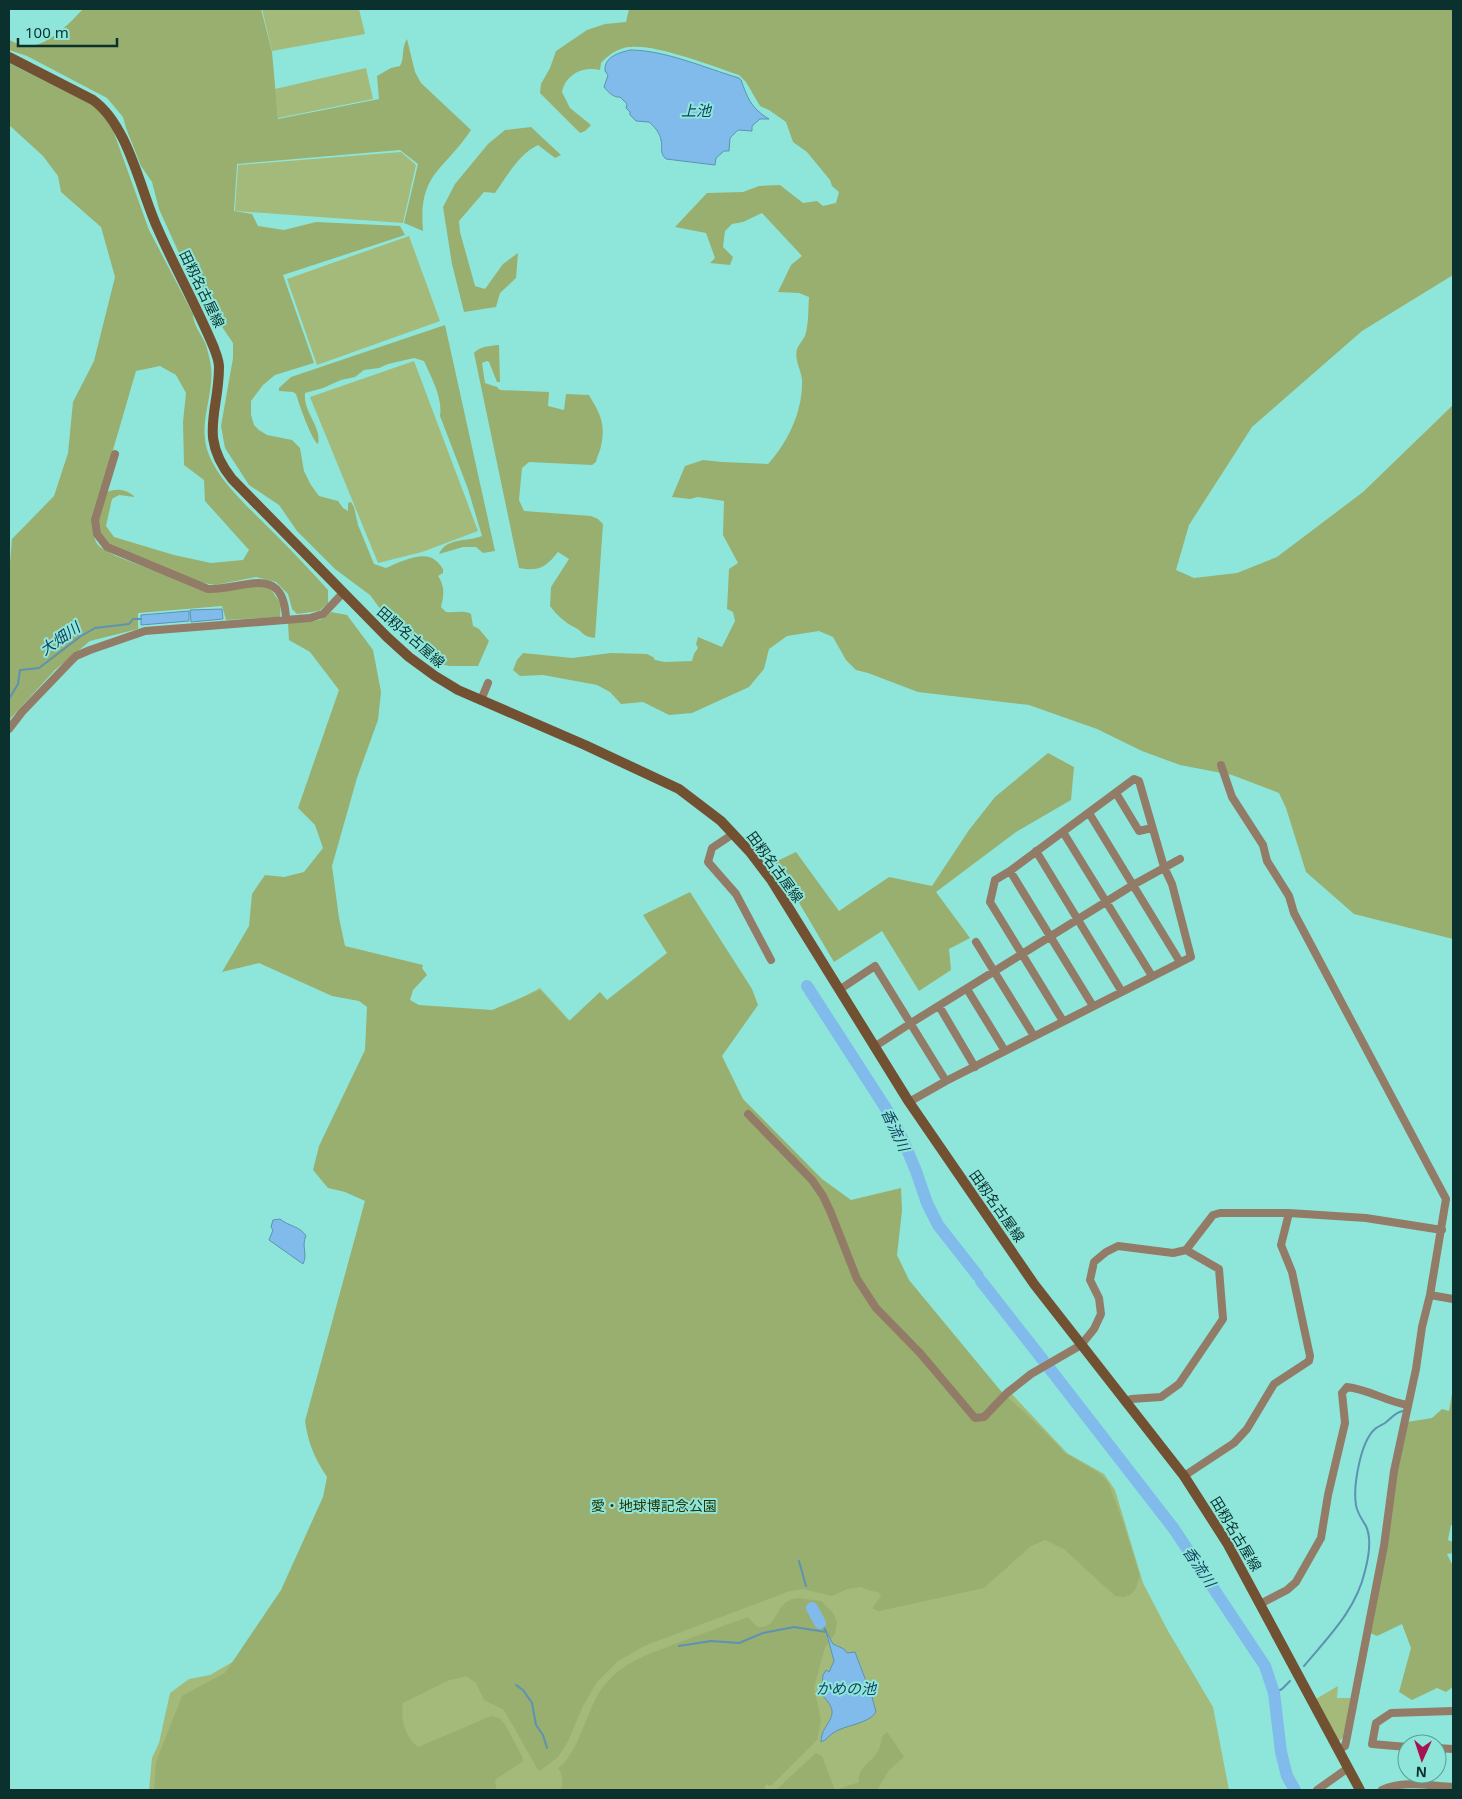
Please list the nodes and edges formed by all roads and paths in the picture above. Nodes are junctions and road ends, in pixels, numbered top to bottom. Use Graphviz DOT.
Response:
graph roads {
  1 [pos="9,57"];
  2 [pos="115,454"];
  3 [pos="343,592"];
  4 [pos="286,619"];
  5 [pos="488,683"];
  6 [pos="481,700"];
  7 [pos="9,729"];
  8 [pos="1221,765"];
  9 [pos="1116,793"];
  10 [pos="1089,813"];
  11 [pos="1152,828"];
  12 [pos="1062,832"];
  13 [pos="733,834"];
  14 [pos="1036,851"];
  15 [pos="1180,859"];
  16 [pos="1164,867"];
  17 [pos="1010,871"];
  18 [pos="1133,885"];
  19 [pos="1106,903"];
  20 [pos="1078,920"];
  21 [pos="1051,937"];
  22 [pos="976,942"];
  23 [pos="1023,955"];
  24 [pos="771,960"];
  25 [pos="1180,962"];
  26 [pos="995,972"];
  27 [pos="1152,976"];
  28 [pos="967,989"];
  29 [pos="839,990"];
  30 [pos="1122,992"];
  31 [pos="939,1006"];
  32 [pos="1093,1006"];
  33 [pos="1063,1021"];
  34 [pos="911,1023"];
  35 [pos="1034,1036"];
  36 [pos="874,1047"];
  37 [pos="1005,1051"];
  38 [pos="975,1067"];
  39 [pos="946,1082"];
  40 [pos="909,1102"];
  41 [pos="748,1114"];
  42 [pos="1288,1213"];
  43 [pos="1442,1230"];
  44 [pos="1186,1250"];
  45 [pos="1430,1295"];
  46 [pos="1453,1299"];
  47 [pos="1081,1345"];
  48 [pos="1125,1402"];
  49 [pos="1408,1405"];
  50 [pos="1184,1476"];
  51 [pos="1260,1604"];
  52 [pos="1453,1711"];
  53 [pos="1397,1745"];
  54 [pos="1338,1750"];
  55 [pos="1348,1768"];
  56 [pos="1453,1787"];
  57 [pos="1317,1790"];
  58 [pos="1360,1790"];
  59 [pos="1382,1790"];
  1 -- 3 [label="main road, 田籾名古屋線"];
  2 -- 4 [label="street"];
  3 -- 4 [label="street"];
  3 -- 6 [label="main road, 田籾名古屋線"];
  4 -- 7 [label="street"];
  5 -- 6 [label="street"];
  6 -- 13 [label="main road, 田籾名古屋線"];
  8 -- 43 [label="street"];
  9 -- 10 [label="street"];
  9 -- 11 [label="street"];
  9 -- 11 [label="street"];
  10 -- 12 [label="street"];
  10 -- 18 [label="street"];
  11 -- 16 [label="street"];
  12 -- 14 [label="street"];
  12 -- 19 [label="street"];
  13 -- 24 [label="street"];
  13 -- 29 [label="main road, 田籾名古屋線"];
  14 -- 17 [label="street"];
  14 -- 20 [label="street"];
  15 -- 16 [label="street"];
  16 -- 18 [label="street"];
  16 -- 25 [label="street"];
  17 -- 21 [label="street"];
  17 -- 23 [label="street"];
  18 -- 19 [label="street"];
  18 -- 25 [label="street"];
  19 -- 20 [label="street"];
  19 -- 27 [label="street"];
  20 -- 21 [label="street"];
  20 -- 30 [label="street"];
  21 -- 23 [label="street"];
  21 -- 32 [label="street"];
  22 -- 26 [label="street"];
  23 -- 26 [label="street"];
  23 -- 33 [label="street"];
  25 -- 27 [label="street"];
  26 -- 28 [label="street"];
  26 -- 35 [label="street"];
  27 -- 30 [label="street"];
  28 -- 31 [label="street"];
  28 -- 37 [label="street"];
  29 -- 34 [label="street"];
  29 -- 36 [label="main road, 田籾名古屋線"];
  30 -- 32 [label="street"];
  31 -- 34 [label="street"];
  31 -- 38 [label="street"];
  32 -- 33 [label="street"];
  33 -- 35 [label="street"];
  34 -- 36 [label="street"];
  34 -- 39 [label="street"];
  35 -- 37 [label="street"];
  36 -- 40 [label="main road, 田籾名古屋線"];
  37 -- 38 [label="street"];
  38 -- 39 [label="street"];
  39 -- 40 [label="street"];
  40 -- 47 [label="main road, 田籾名古屋線"];
  41 -- 47 [label="street"];
  42 -- 43 [label="street"];
  42 -- 44 [label="street"];
  42 -- 50 [label="street"];
  43 -- 45 [label="street"];
  44 -- 47 [label="street"];
  44 -- 48 [label="street"];
  45 -- 46 [label="street"];
  45 -- 49 [label="street"];
  47 -- 48 [label="main road, 田籾名古屋線"];
  48 -- 50 [label="main road, 田籾名古屋線"];
  49 -- 51 [label="street"];
  49 -- 54 [label="street"];
  50 -- 51 [label="main road, 田籾名古屋線"];
  51 -- 54 [label="main road, 田籾名古屋線"];
  52 -- 53 [label="street"];
  54 -- 55 [label="main road, 田籾名古屋線"];
  55 -- 57 [label="street"];
  55 -- 58 [label="main road, 田籾名古屋線"];
  56 -- 59 [label="street"];
}
